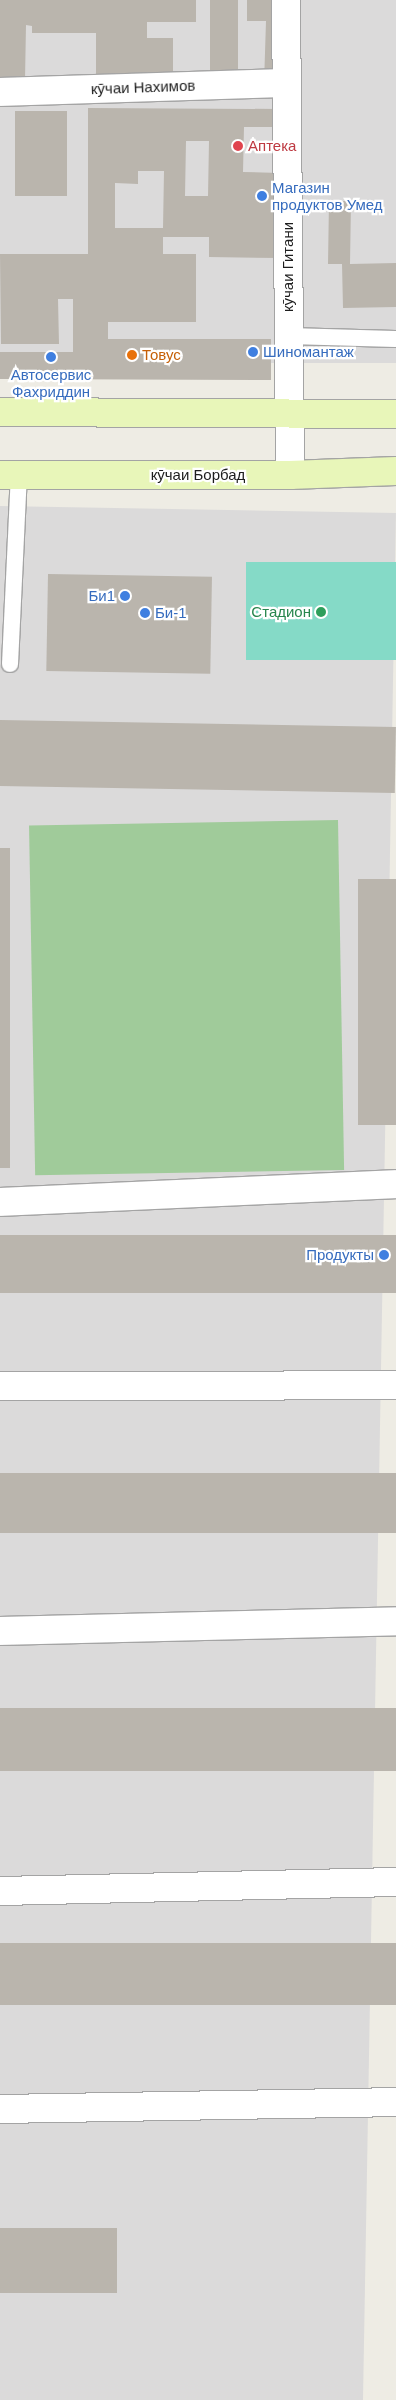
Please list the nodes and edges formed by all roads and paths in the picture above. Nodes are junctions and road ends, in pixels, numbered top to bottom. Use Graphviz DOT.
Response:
graph roads {
  1 [pos="286,0"];
  2 [pos="286,83"];
  3 [pos="0,92"];
  4 [pos="288,336"];
  5 [pos="396,339"];
  6 [pos="0,412"];
  7 [pos="289,414"];
  8 [pos="396,414"];
  9 [pos="396,471"];
  10 [pos="290,474"];
  11 [pos="9,475"];
  12 [pos="10,664"];
  13 [pos="396,1184"];
  14 [pos="0,1202"];
  15 [pos="396,1385"];
  16 [pos="0,1386"];
  17 [pos="396,1622"];
  18 [pos="0,1631"];
  19 [pos="396,1882"];
  20 [pos="0,1891"];
  21 [pos="396,2102"];
  22 [pos="0,2109"];
  1 -- 2 [label="street, кӯчаи Гитани"];
  2 -- 3 [label="street, кӯчаи Нахимов"];
  2 -- 4 [label="street, кӯчаи Гитани"];
  4 -- 5 [label="lane"];
  4 -- 7 [label="street, кӯчаи Гитани"];
  6 -- 7 [label="main road"];
  7 -- 8 [label="main road"];
  7 -- 10 [label="street, кӯчаи Гитани"];
  9 -- 10 [label="main road, кӯчаи Борбад"];
  10 -- 11 [label="main road, кӯчаи Борбад"];
  11 -- 12 [label="lane"];
  13 -- 14 [label="street"];
  15 -- 16 [label="street"];
  17 -- 18 [label="street"];
  19 -- 20 [label="street"];
  21 -- 22 [label="street"];
}
